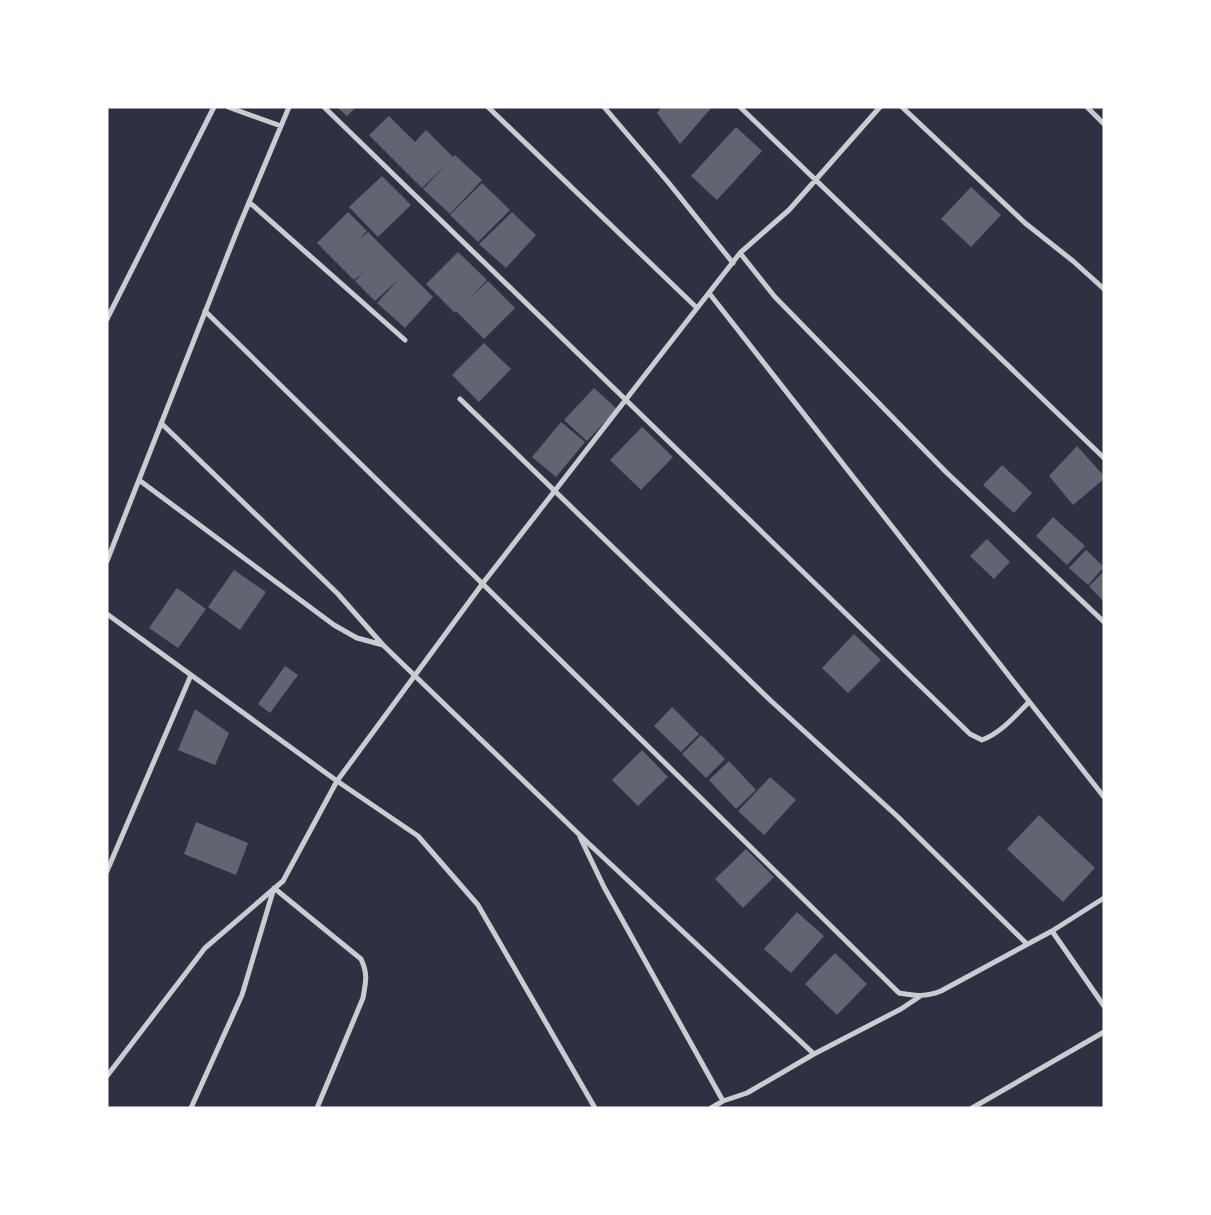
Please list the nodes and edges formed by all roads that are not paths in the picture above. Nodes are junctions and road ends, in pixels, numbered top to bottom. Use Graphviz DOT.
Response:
graph roads {
  1 [pos="214,107"];
  2 [pos="228,107"];
  3 [pos="289,107"];
  4 [pos="324,107"];
  5 [pos="488,107"];
  6 [pos="604,107"];
  7 [pos="740,107"];
  8 [pos="880,107"];
  9 [pos="902,107"];
  10 [pos="1087,107"];
  11 [pos="1104,124"];
  12 [pos="281,125"];
  13 [pos="816,180"];
  14 [pos="249,202"];
  15 [pos="740,253"];
  16 [pos="733,263"];
  17 [pos="1104,289"];
  18 [pos="709,293"];
  19 [pos="697,308"];
  20 [pos="205,311"];
  21 [pos="107,319"];
  22 [pos="405,340"];
  23 [pos="460,399"];
  24 [pos="626,399"];
  25 [pos="161,423"];
  26 [pos="1104,458"];
  27 [pos="139,480"];
  28 [pos="554,492"];
  29 [pos="107,561"];
  30 [pos="483,583"];
  31 [pos="107,614"];
  32 [pos="1104,622"];
  33 [pos="383,645"];
  34 [pos="415,674"];
  35 [pos="191,675"];
  36 [pos="1029,702"];
  37 [pos="337,780"];
  38 [pos="1104,797"];
  39 [pos="577,831"];
  40 [pos="107,871"];
  41 [pos="274,888"];
  42 [pos="1104,898"];
  43 [pos="1052,930"];
  44 [pos="1027,944"];
  45 [pos="919,997"];
  46 [pos="1104,1006"];
  47 [pos="1104,1032"];
  48 [pos="814,1054"];
  49 [pos="107,1076"];
  50 [pos="723,1101"];
  51 [pos="191,1108"];
  52 [pos="317,1108"];
  53 [pos="595,1108"];
  54 [pos="712,1108"];
  55 [pos="972,1108"];
  1 -- 21 [label="street"];
  2 -- 12 [label="street"];
  3 -- 12 [label="street"];
  4 -- 24 [label="street"];
  5 -- 19 [label="street"];
  6 -- 16 [label="street"];
  7 -- 13 [label="street"];
  8 -- 13 [label="street"];
  9 -- 17 [label="street"];
  10 -- 11 [label="street"];
  12 -- 14 [label="street"];
  13 -- 15 [label="street"];
  13 -- 26 [label="street"];
  14 -- 20 [label="street"];
  14 -- 22 [label="street"];
  15 -- 16 [label="street"];
  15 -- 32 [label="street"];
  16 -- 18 [label="street"];
  18 -- 19 [label="street"];
  18 -- 36 [label="street"];
  19 -- 24 [label="street"];
  20 -- 25 [label="street"];
  20 -- 30 [label="street"];
  23 -- 28 [label="street"];
  24 -- 28 [label="street"];
  24 -- 36 [label="street"];
  25 -- 27 [label="street"];
  25 -- 33 [label="street"];
  27 -- 29 [label="street"];
  27 -- 33 [label="street"];
  28 -- 30 [label="street"];
  28 -- 44 [label="street"];
  30 -- 34 [label="street"];
  30 -- 45 [label="street"];
  31 -- 35 [label="street"];
  33 -- 34 [label="street"];
  34 -- 37 [label="street"];
  34 -- 39 [label="street"];
  35 -- 37 [label="street"];
  35 -- 40 [label="street"];
  36 -- 38 [label="street"];
  37 -- 41 [label="street"];
  37 -- 53 [label="street"];
  39 -- 48 [label="street"];
  39 -- 50 [label="street"];
  41 -- 49 [label="street"];
  41 -- 51 [label="street"];
  41 -- 52 [label="street"];
  42 -- 43 [label="street"];
  43 -- 44 [label="street"];
  43 -- 46 [label="street"];
  44 -- 45 [label="street"];
  45 -- 48 [label="street"];
  47 -- 55 [label="street"];
  48 -- 50 [label="street"];
  50 -- 54 [label="street"];
}
